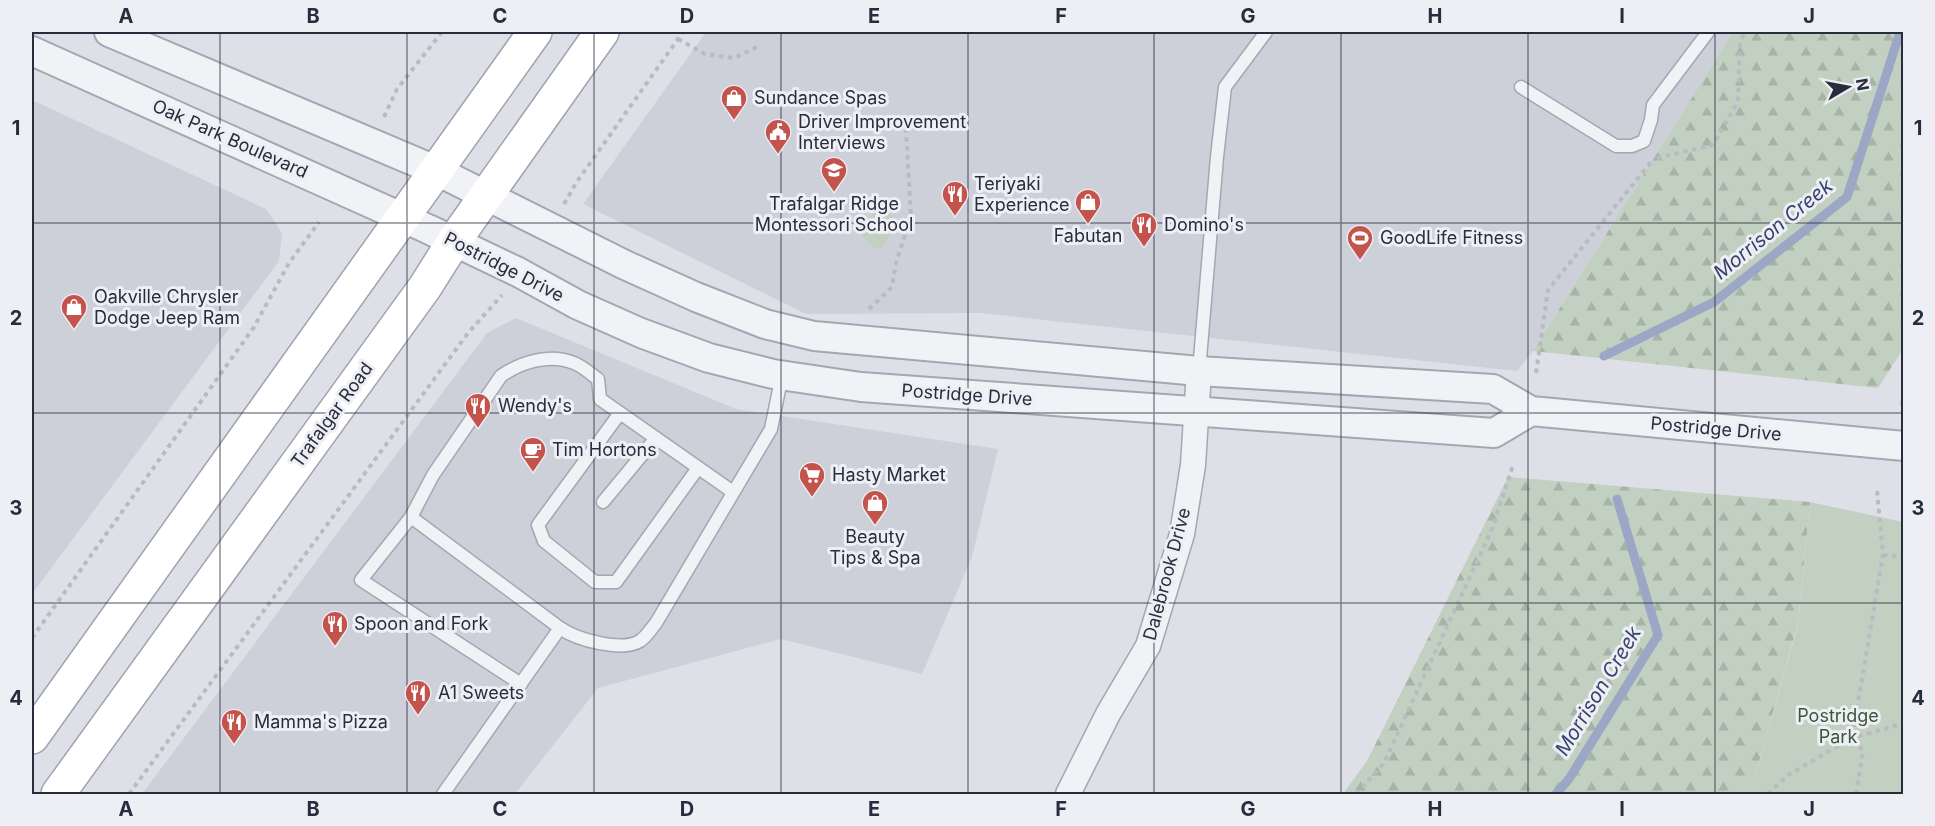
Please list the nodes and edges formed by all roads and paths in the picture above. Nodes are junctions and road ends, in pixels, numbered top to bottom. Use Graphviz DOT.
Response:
graph roads {
  1 [pos="108,32"];
  2 [pos="442,32"];
  3 [pos="535,32"];
  4 [pos="602,32"];
  5 [pos="683,32"];
  6 [pos="1266,32"];
  7 [pos="1708,32"];
  8 [pos="1746,32"];
  9 [pos="678,39"];
  10 [pos="759,46"];
  11 [pos="32,52"];
  12 [pos="1521,87"];
  13 [pos="382,120"];
  14 [pos="906,130"];
  15 [pos="461,183"];
  16 [pos="564,205"];
  17 [pos="319,222"];
  18 [pos="428,229"];
  19 [pos="503,294"];
  20 [pos="869,309"];
  21 [pos="1199,371"];
  22 [pos="1536,373"];
  23 [pos="782,375"];
  24 [pos="1904,390"];
  25 [pos="1902,405"];
  26 [pos="1531,411"];
  27 [pos="1197,412"];
  28 [pos="620,413"];
  29 [pos="656,438"];
  30 [pos="1903,446"];
  31 [pos="1513,465"];
  32 [pos="698,468"];
  33 [pos="1877,490"];
  34 [pos="733,492"];
  35 [pos="603,502"];
  36 [pos="411,517"];
  37 [pos="1883,555"];
  38 [pos="1904,557"];
  39 [pos="561,628"];
  40 [pos="32,638"];
  41 [pos="521,684"];
  42 [pos="1904,723"];
  43 [pos="32,737"];
  44 [pos="1852,738"];
  45 [pos="58,795"];
  46 [pos="129,795"];
  47 [pos="443,795"];
  48 [pos="1068,795"];
  49 [pos="1356,795"];
  50 [pos="1767,795"];
  51 [pos="1856,795"];
  1 -- 15 [label="street"];
  2 -- 13 [label="path"];
  3 -- 15 [label="main road, Trafalgar Road"];
  4 -- 15 [label="main road, Trafalgar Road"];
  5 -- 9 [label="path"];
  6 -- 21 [label="lane"];
  7 -- 12 [label="lane"];
  8 -- 22 [label="path"];
  9 -- 10 [label="path"];
  9 -- 16 [label="path"];
  11 -- 18 [label="street, Oak Park Boulevard"];
  14 -- 20 [label="path"];
  15 -- 18 [label="main road, Trafalgar Road"];
  15 -- 18 [label="main road, Trafalgar Road"];
  15 -- 21 [label="street, Postridge Drive"];
  17 -- 40 [label="path"];
  18 -- 23 [label="street, Postridge Drive"];
  18 -- 43 [label="main road, Trafalgar Road"];
  18 -- 45 [label="main road, Trafalgar Road"];
  19 -- 46 [label="path"];
  21 -- 26 [label="street, Postridge Drive"];
  21 -- 27 [label="street, Dalebrook Drive"];
  23 -- 27 [label="street, Postridge Drive"];
  23 -- 34 [label="lane"];
  24 -- 25 [label="path"];
  26 -- 27 [label="street, Postridge Drive"];
  26 -- 30 [label="street, Postridge Drive"];
  27 -- 48 [label="street, Dalebrook Drive"];
  28 -- 29 [label="lane"];
  28 -- 32 [label="lane"];
  28 -- 36 [label="lane"];
  29 -- 32 [label="lane"];
  29 -- 35 [label="lane"];
  31 -- 49 [label="path"];
  32 -- 34 [label="lane"];
  33 -- 37 [label="path"];
  34 -- 39 [label="lane"];
  36 -- 39 [label="lane"];
  36 -- 41 [label="lane"];
  37 -- 38 [label="path"];
  37 -- 44 [label="path"];
  39 -- 41 [label="lane"];
  41 -- 47 [label="lane"];
  42 -- 44 [label="path"];
  44 -- 50 [label="path"];
  44 -- 51 [label="path"];
}
